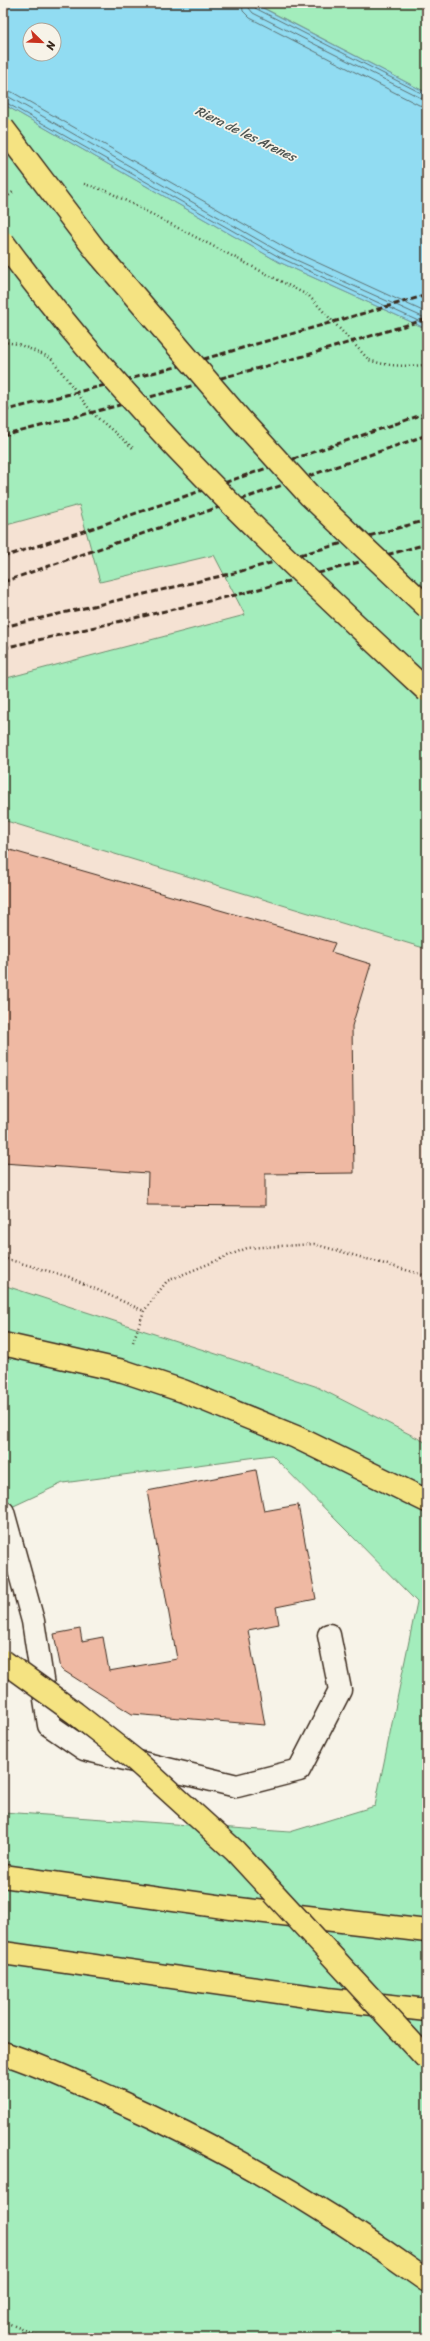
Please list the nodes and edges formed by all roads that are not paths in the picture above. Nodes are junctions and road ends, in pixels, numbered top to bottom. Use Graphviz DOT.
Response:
graph roads {
  1 [pos="3,128"];
  2 [pos="3,242"];
  3 [pos="427,607"];
  4 [pos="427,691"];
  5 [pos="3,1344"];
  6 [pos="427,1502"];
  7 [pos="3,1512"];
  8 [pos="329,1635"];
  9 [pos="3,1661"];
  10 [pos="3,1876"];
  11 [pos="427,1932"];
  12 [pos="3,1953"];
  13 [pos="427,2010"];
  14 [pos="3,2053"];
  15 [pos="427,2059"];
  16 [pos="427,2281"];
  1 -- 3 [label="main road, bridge"];
  2 -- 4 [label="main road, bridge"];
  5 -- 6 [label="main road"];
  7 -- 8 [label="lane"];
  9 -- 15 [label="main road, bridge"];
  10 -- 11 [label="main road"];
  12 -- 13 [label="main road"];
  14 -- 16 [label="main road"];
}
